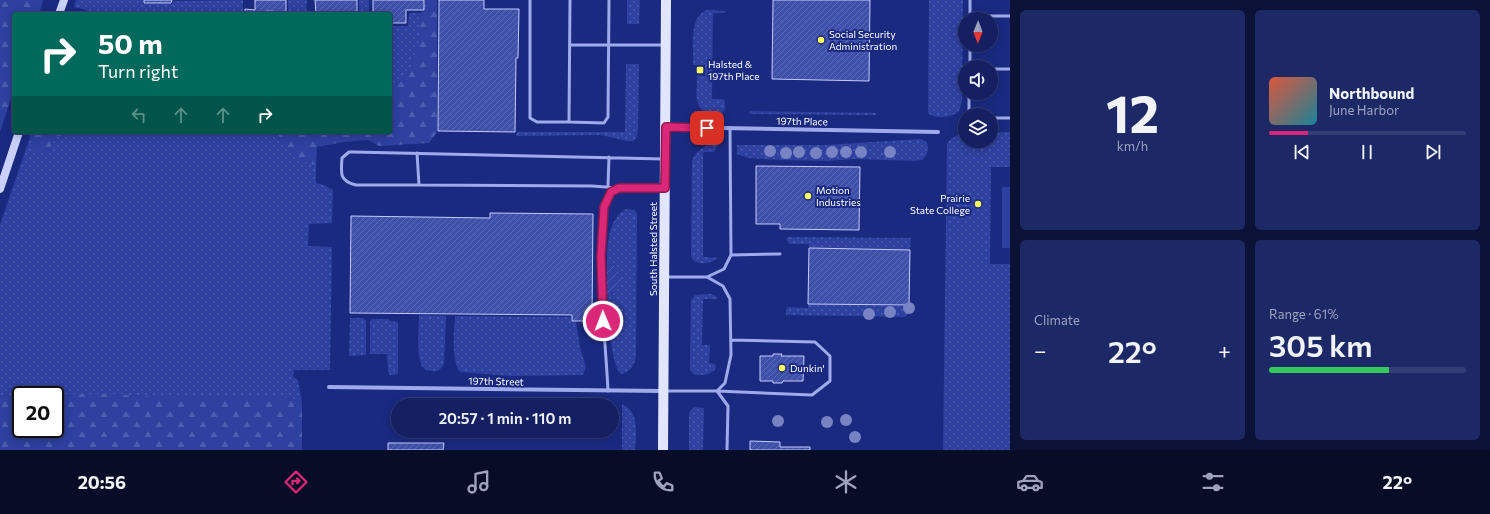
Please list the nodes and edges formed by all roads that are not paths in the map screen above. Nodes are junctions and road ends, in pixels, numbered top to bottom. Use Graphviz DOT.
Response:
graph roads {
  1 [pos="64,0"];
  2 [pos="530,0"];
  3 [pos="570,0"];
  4 [pos="609,0"];
  5 [pos="666,0"];
  6 [pos="970,0"];
  7 [pos="60,12"];
  8 [pos="970,12"];
  9 [pos="998,16"];
  10 [pos="1010,16"];
  11 [pos="570,45"];
  12 [pos="608,45"];
  13 [pos="666,45"];
  14 [pos="998,69"];
  15 [pos="1010,69"];
  16 [pos="998,118"];
  17 [pos="1010,118"];
  18 [pos="569,122"];
  19 [pos="666,127"];
  20 [pos="730,128"];
  21 [pos="938,132"];
  22 [pos="18,134"];
  23 [pos="417,153"];
  24 [pos="609,157"];
  25 [pos="665,159"];
  26 [pos="419,185"];
  27 [pos="608,186"];
  28 [pos="619,188"];
  29 [pos="665,188"];
  30 [pos="0,189"];
  31 [pos="780,254"];
  32 [pos="731,255"];
  33 [pos="665,277"];
  34 [pos="708,277"];
  35 [pos="731,340"];
  36 [pos="329,387"];
  37 [pos="608,391"];
  38 [pos="664,391"];
  39 [pos="717,391"];
  40 [pos="663,450"];
  41 [pos="727,450"];
  1 -- 7 [label="street"];
  2 -- 18 [label="lane"];
  3 -- 11 [label="lane"];
  4 -- 12 [label="lane"];
  5 -- 13 [label="main road, South Halsted Street"];
  6 -- 8 [label="lane"];
  9 -- 10 [label="lane"];
  11 -- 12 [label="lane"];
  11 -- 18 [label="lane"];
  12 -- 13 [label="lane"];
  12 -- 18 [label="lane"];
  13 -- 19 [label="main road, South Halsted Street"];
  14 -- 15 [label="lane"];
  16 -- 17 [label="lane"];
  19 -- 20 [label="street, 197th Place"];
  19 -- 25 [label="main road, South Halsted Street"];
  20 -- 21 [label="street, 197th Place"];
  20 -- 32 [label="lane"];
  22 -- 30 [label="street"];
  23 -- 24 [label="lane"];
  23 -- 26 [label="lane"];
  23 -- 26 [label="lane"];
  24 -- 25 [label="lane"];
  24 -- 27 [label="lane"];
  25 -- 29 [label="main road, South Halsted Street"];
  26 -- 27 [label="lane"];
  27 -- 28 [label="lane"];
  28 -- 29 [label="lane"];
  28 -- 37 [label="lane"];
  29 -- 33 [label="main road, South Halsted Street"];
  31 -- 32 [label="lane"];
  32 -- 34 [label="lane"];
  33 -- 34 [label="lane"];
  33 -- 38 [label="main road, South Halsted Street"];
  34 -- 35 [label="lane"];
  35 -- 39 [label="lane"];
  35 -- 39 [label="lane"];
  36 -- 37 [label="street, 197th Street"];
  37 -- 38 [label="street, 197th Street"];
  38 -- 39 [label="lane"];
  38 -- 40 [label="main road, South Halsted Street"];
  39 -- 41 [label="lane"];
}
